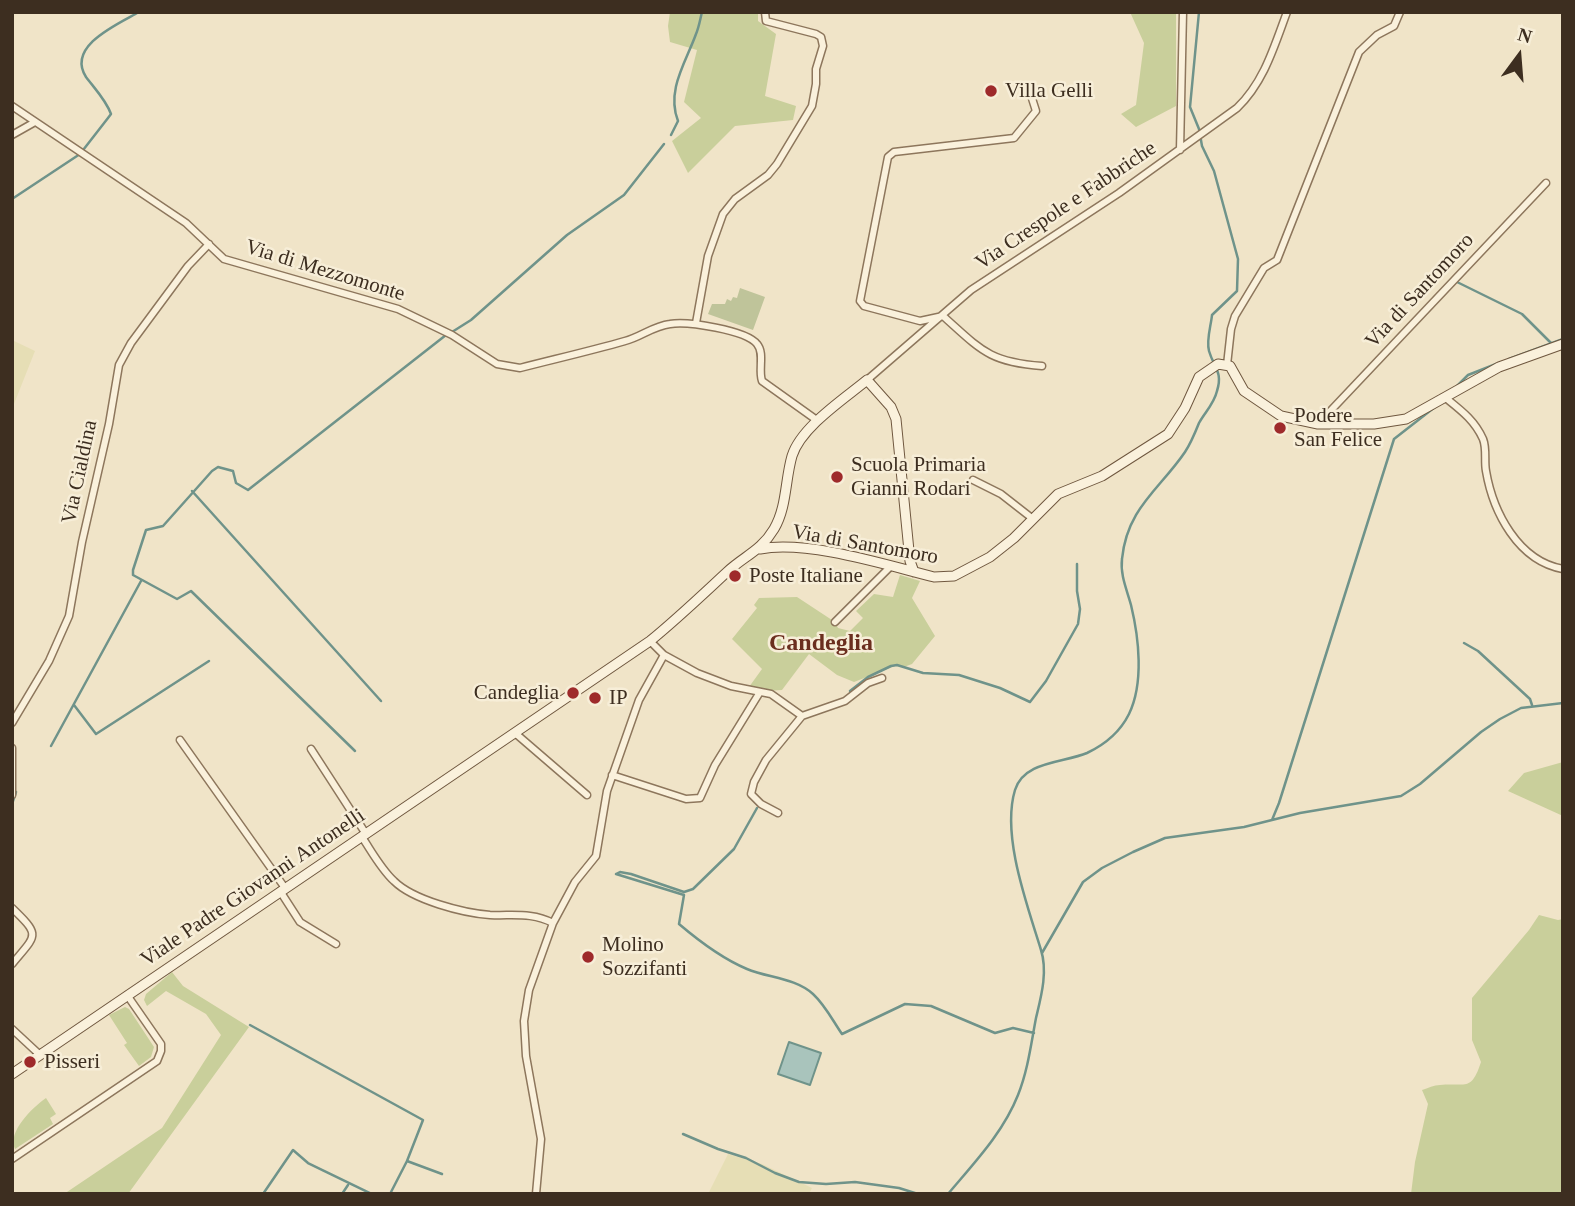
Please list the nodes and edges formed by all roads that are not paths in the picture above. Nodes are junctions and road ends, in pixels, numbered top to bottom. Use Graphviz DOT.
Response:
graph roads {
  1 [pos="765,12"];
  2 [pos="1183,12"];
  3 [pos="1287,12"];
  4 [pos="1400,12"];
  5 [pos="1029,89"];
  6 [pos="12,106"];
  7 [pos="35,122"];
  8 [pos="12,135"];
  9 [pos="1181,150"];
  10 [pos="1546,183"];
  11 [pos="209,244"];
  12 [pos="943,316"];
  13 [pos="696,323"];
  14 [pos="1563,344"];
  15 [pos="1042,366"];
  16 [pos="1218,366"];
  17 [pos="867,380"];
  18 [pos="1447,398"];
  19 [pos="818,421"];
  20 [pos="1318,424"];
  21 [pos="973,480"];
  22 [pos="1033,519"];
  23 [pos="760,549"];
  24 [pos="910,561"];
  25 [pos="895,567"];
  26 [pos="1563,569"];
  27 [pos="914,572"];
  28 [pos="835,622"];
  29 [pos="650,641"];
  30 [pos="664,655"];
  31 [pos="882,678"];
  32 [pos="760,692"];
  33 [pos="802,716"];
  34 [pos="12,723"];
  35 [pos="515,733"];
  36 [pos="180,740"];
  37 [pos="12,748"];
  38 [pos="311,750"];
  39 [pos="612,775"];
  40 [pos="12,795"];
  41 [pos="587,795"];
  42 [pos="778,813"];
  43 [pos="364,836"];
  44 [pos="282,890"];
  45 [pos="12,908"];
  46 [pos="553,923"];
  47 [pos="337,944"];
  48 [pos="12,964"];
  49 [pos="127,995"];
  50 [pos="12,1029"];
  51 [pos="40,1055"];
  52 [pos="12,1074"];
  53 [pos="12,1159"];
  54 [pos="536,1194"];
  1 -- 13 [label="street"];
  2 -- 9 [label="street, Via Crespole e Fabbriche"];
  3 -- 9 [label="street"];
  4 -- 16 [label="street"];
  5 -- 12 [label="street"];
  6 -- 7 [label="street, Via di Mezzomonte"];
  7 -- 8 [label="street"];
  7 -- 11 [label="street, Via di Mezzomonte"];
  9 -- 12 [label="street, Via Crespole e Fabbriche"];
  10 -- 20 [label="street, Via di Santomoro"];
  11 -- 13 [label="street, Via di Mezzomonte"];
  11 -- 34 [label="street, Via Cialdina"];
  12 -- 15 [label="street"];
  12 -- 17 [label="street, Via Crespole e Fabbriche"];
  13 -- 19 [label="street, Via di Mezzomonte"];
  14 -- 18 [label="main road"];
  16 -- 20 [label="main road"];
  16 -- 22 [label="main road, Via di Santomoro"];
  17 -- 19 [label="main road"];
  17 -- 24 [label="main road"];
  18 -- 20 [label="main road"];
  18 -- 26 [label="street"];
  19 -- 23 [label="main road"];
  21 -- 22 [label="street"];
  22 -- 27 [label="main road, Via di Santomoro"];
  23 -- 25 [label="main road, Via di Santomoro"];
  23 -- 29 [label="main road, Viale Padre Giovanni Antonelli"];
  24 -- 25 [label="main road"];
  24 -- 27 [label="main road"];
  25 -- 27 [label="main road, Via di Santomoro"];
  25 -- 28 [label="street"];
  29 -- 30 [label="street"];
  29 -- 35 [label="main road, Viale Padre Giovanni Antonelli"];
  30 -- 32 [label="street"];
  30 -- 39 [label="street"];
  31 -- 33 [label="street"];
  32 -- 33 [label="street"];
  32 -- 39 [label="street"];
  33 -- 42 [label="street"];
  35 -- 41 [label="street"];
  35 -- 43 [label="main road, Viale Padre Giovanni Antonelli"];
  36 -- 44 [label="street"];
  37 -- 40 [label="street"];
  38 -- 43 [label="street"];
  39 -- 46 [label="street"];
  43 -- 44 [label="main road, Viale Padre Giovanni Antonelli"];
  43 -- 46 [label="street"];
  44 -- 47 [label="street"];
  44 -- 49 [label="main road, Viale Padre Giovanni Antonelli"];
  45 -- 48 [label="street"];
  46 -- 54 [label="street"];
  49 -- 51 [label="main road, Viale Padre Giovanni Antonelli"];
  49 -- 53 [label="street"];
  50 -- 51 [label="street"];
  51 -- 52 [label="main road, Viale Padre Giovanni Antonelli"];
}
